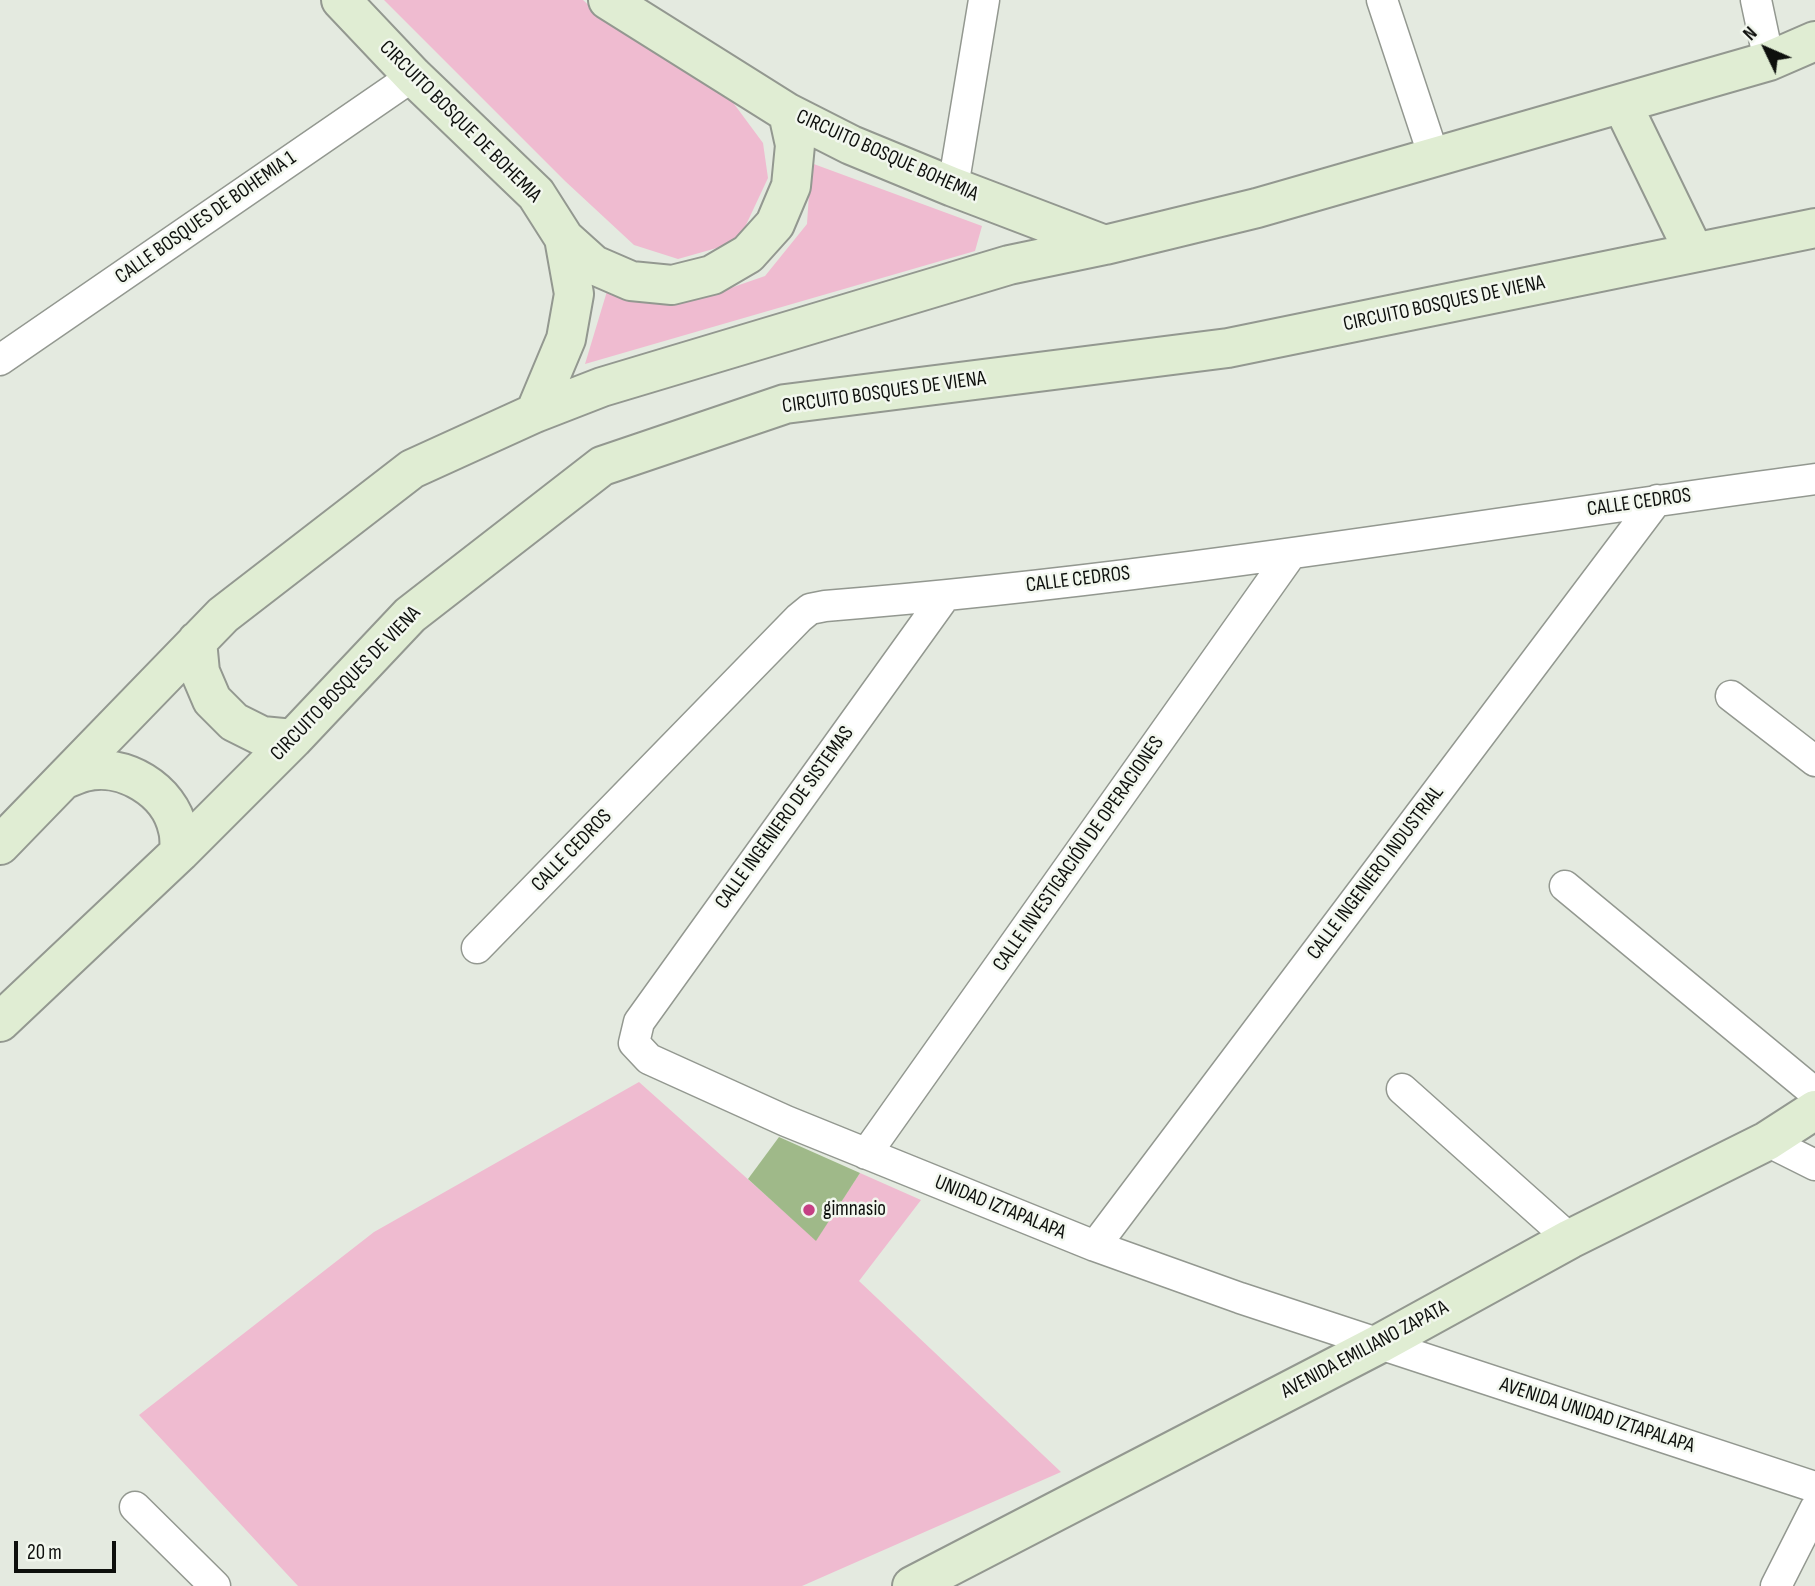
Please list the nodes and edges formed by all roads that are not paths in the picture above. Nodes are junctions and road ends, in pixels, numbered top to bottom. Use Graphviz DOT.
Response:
graph roads {
  1 [pos="341,0"];
  2 [pos="608,0"];
  3 [pos="984,0"];
  4 [pos="1382,0"];
  5 [pos="1756,0"];
  6 [pos="1815,41"];
  7 [pos="1769,61"];
  8 [pos="413,76"];
  9 [pos="1622,104"];
  10 [pos="788,113"];
  11 [pos="1434,157"];
  12 [pos="953,187"];
  13 [pos="1815,228"];
  14 [pos="564,238"];
  15 [pos="1105,245"];
  16 [pos="1694,252"];
  17 [pos="0,360"];
  18 [pos="536,413"];
  19 [pos="1815,479"];
  20 [pos="1657,500"];
  21 [pos="1291,554"];
  22 [pos="945,596"];
  23 [pos="197,641"];
  24 [pos="1731,696"];
  25 [pos="292,739"];
  26 [pos="1815,761"];
  27 [pos="63,780"];
  28 [pos="0,845"];
  29 [pos="180,852"];
  30 [pos="1565,886"];
  31 [pos="477,948"];
  32 [pos="0,1022"];
  33 [pos="634,1043"];
  34 [pos="1402,1089"];
  35 [pos="1815,1093"];
  36 [pos="1815,1110"];
  37 [pos="1767,1141"];
  38 [pos="866,1154"];
  39 [pos="1815,1165"];
  40 [pos="1570,1239"];
  41 [pos="1095,1246"];
  42 [pos="1378,1344"];
  43 [pos="1815,1488"];
  44 [pos="135,1507"];
  45 [pos="1815,1509"];
  46 [pos="215,1586"];
  47 [pos="912,1586"];
  48 [pos="1776,1586"];
  1 -- 8 [label="main road, CIRCUITO BOSQUE DE BOHEMIA"];
  2 -- 10 [label="main road, CIRCUITO BOSQUE BOHEMIA"];
  3 -- 12 [label="street"];
  4 -- 11 [label="street"];
  5 -- 7 [label="street"];
  6 -- 7 [label="main road"];
  7 -- 9 [label="main road"];
  8 -- 14 [label="main road, CIRCUITO BOSQUE DE BOHEMIA"];
  8 -- 17 [label="street, CALLE BOSQUES DE BOHEMIA 1"];
  9 -- 11 [label="main road"];
  9 -- 16 [label="main road"];
  10 -- 12 [label="main road, CIRCUITO BOSQUE BOHEMIA"];
  10 -- 14 [label="main road"];
  11 -- 15 [label="main road"];
  12 -- 15 [label="main road, CIRCUITO BOSQUE BOHEMIA"];
  13 -- 16 [label="main road, CIRCUITO BOSQUES DE VIENA"];
  14 -- 18 [label="main road, CIRCUITO BOSQUE DE BOHEMIA"];
  15 -- 18 [label="main road"];
  16 -- 25 [label="main road, CIRCUITO BOSQUES DE VIENA"];
  18 -- 23 [label="main road"];
  19 -- 20 [label="street, CALLE CEDROS"];
  20 -- 21 [label="street, CALLE CEDROS"];
  20 -- 41 [label="street, CALLE INGENIERO INDUSTRIAL"];
  21 -- 22 [label="street, CALLE CEDROS"];
  21 -- 38 [label="street, CALLE INVESTIGACIÓN DE OPERACIONES"];
  22 -- 31 [label="street, CALLE CEDROS"];
  22 -- 33 [label="street, CALLE INGENIERO DE SISTEMAS"];
  23 -- 25 [label="main road"];
  23 -- 27 [label="main road"];
  24 -- 26 [label="street"];
  25 -- 29 [label="main road, CIRCUITO BOSQUES DE VIENA"];
  27 -- 28 [label="main road"];
  27 -- 29 [label="main road"];
  29 -- 32 [label="main road, CIRCUITO BOSQUES DE VIENA"];
  30 -- 35 [label="street"];
  33 -- 38 [label="street, UNIDAD IZTAPALAPA"];
  34 -- 40 [label="street"];
  36 -- 37 [label="main road, AVENIDA EMILIANO ZAPATA"];
  37 -- 39 [label="street"];
  37 -- 40 [label="main road, AVENIDA EMILIANO ZAPATA"];
  38 -- 41 [label="street, UNIDAD IZTAPALAPA"];
  40 -- 42 [label="main road, AVENIDA EMILIANO ZAPATA"];
  41 -- 42 [label="street, UNIDAD IZTAPALAPA"];
  42 -- 43 [label="street, AVENIDA UNIDAD IZTAPALAPA"];
  42 -- 47 [label="main road, AVENIDA EMILIANO ZAPATA"];
  44 -- 46 [label="street"];
  45 -- 48 [label="street"];
}
